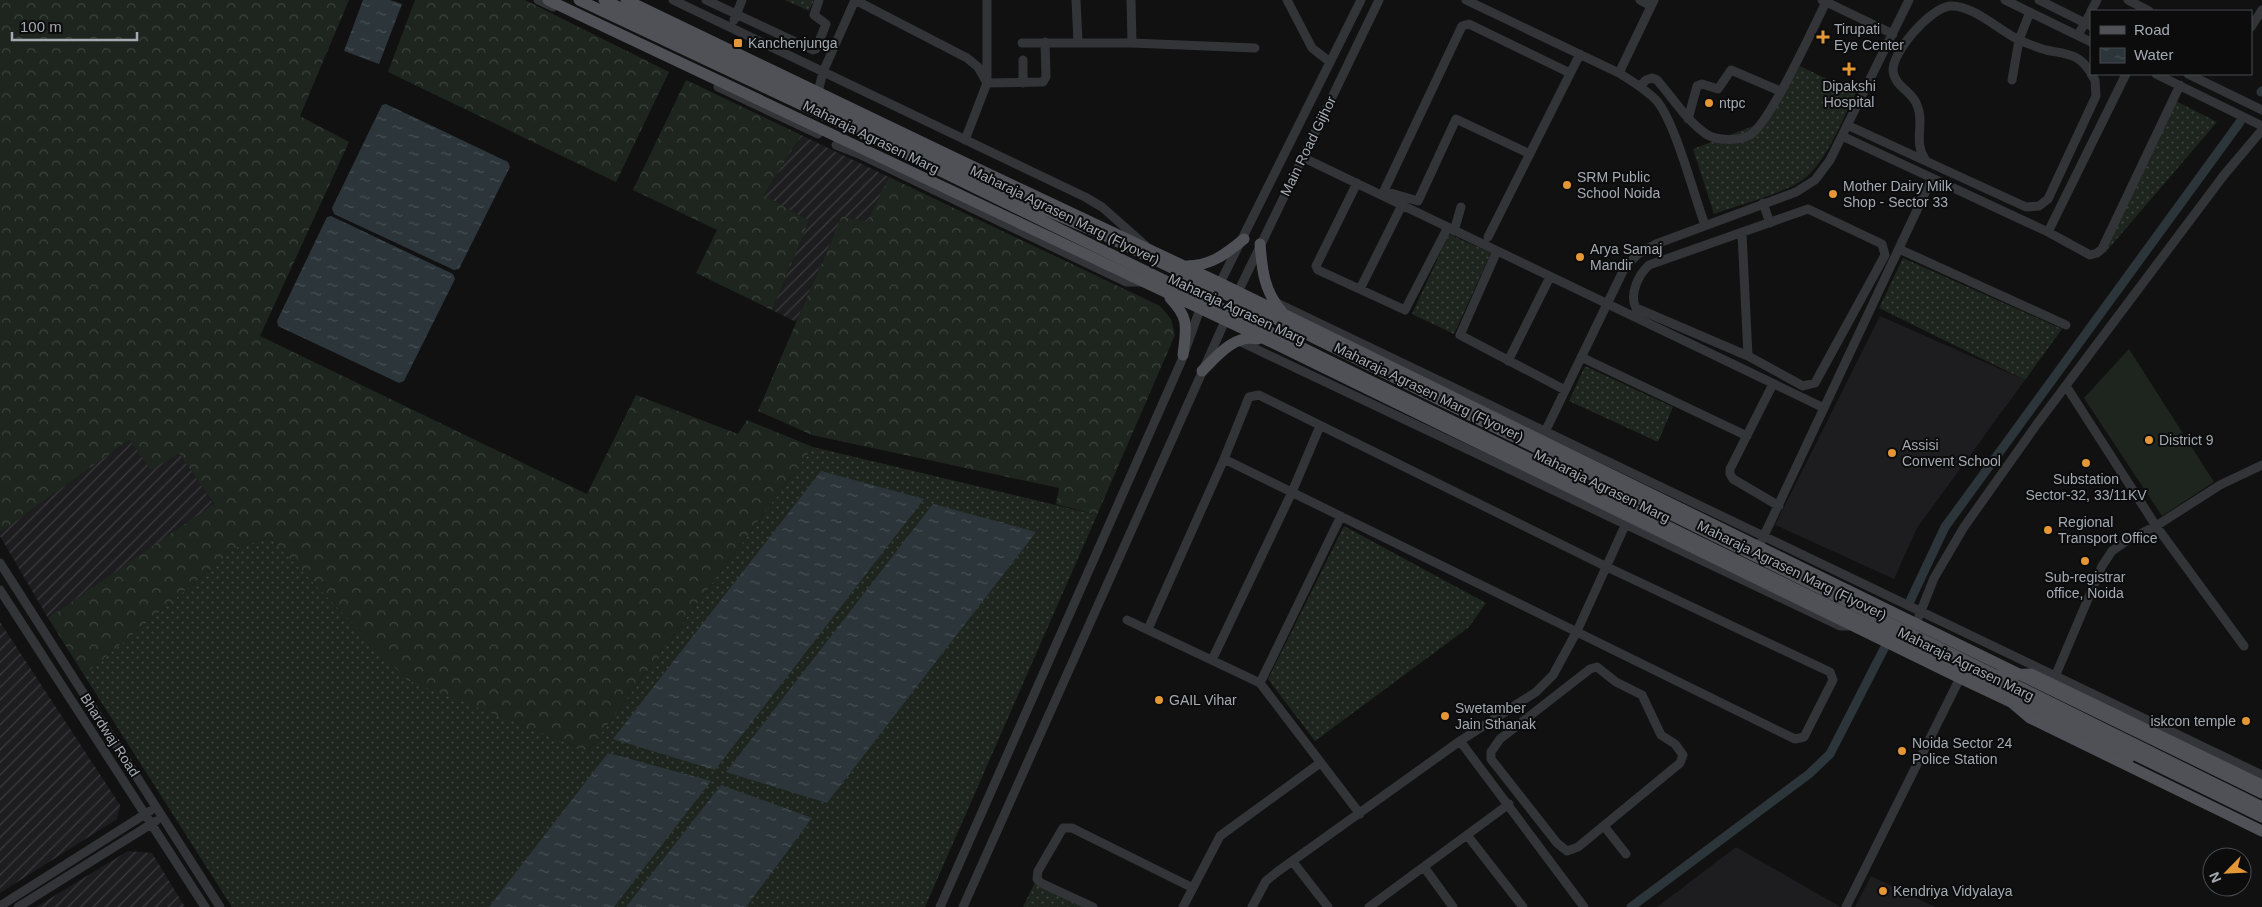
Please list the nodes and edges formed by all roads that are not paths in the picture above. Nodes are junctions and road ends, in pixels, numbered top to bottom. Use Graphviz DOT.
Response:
graph roads {
  1 [pos="538,0"];
  2 [pos="548,0"];
  3 [pos="579,0"];
  4 [pos="604,0"];
  5 [pos="626,0"];
  6 [pos="673,0"];
  7 [pos="706,0"];
  8 [pos="742,0"];
  9 [pos="819,0"];
  10 [pos="855,0"];
  11 [pos="987,0"];
  12 [pos="1076,0"];
  13 [pos="1131,0"];
  14 [pos="1287,0"];
  15 [pos="1361,0"];
  16 [pos="1378,0"];
  17 [pos="1466,0"];
  18 [pos="1640,0"];
  19 [pos="1909,0"];
  20 [pos="2005,0"];
  21 [pos="2039,0"];
  22 [pos="2128,0"];
  23 [pos="1824,1"];
  24 [pos="1652,3"];
  25 [pos="2147,10"];
  26 [pos="2262,10"];
  27 [pos="2030,12"];
  28 [pos="736,15"];
  29 [pos="2088,24"];
  30 [pos="2252,25"];
  31 [pos="731,28"];
  32 [pos="1892,34"];
  33 [pos="2078,35"];
  34 [pos="2019,40"];
  35 [pos="2090,41"];
  36 [pos="1045,42"];
  37 [pos="1078,42"];
  38 [pos="1022,43"];
  39 [pos="1132,43"];
  40 [pos="726,48"];
  41 [pos="1254,48"];
  42 [pos="1580,54"];
  43 [pos="1023,60"];
  44 [pos="1330,62"];
  45 [pos="823,72"];
  46 [pos="2090,72"];
  47 [pos="1570,73"];
  48 [pos="1618,73"];
  49 [pos="2092,75"];
  50 [pos="2126,75"];
  51 [pos="2158,75"];
  52 [pos="2190,75"];
  53 [pos="711,76"];
  54 [pos="2012,80"];
  55 [pos="988,83"];
  56 [pos="1024,83"];
  57 [pos="1640,86"];
  58 [pos="2180,86"];
  59 [pos="1780,91"];
  60 [pos="818,92"];
  61 [pos="2262,110"];
  62 [pos="1688,119"];
  63 [pos="1848,125"];
  64 [pos="2262,126"];
  65 [pos="2262,130"];
  66 [pos="818,134"];
  67 [pos="1842,136"];
  68 [pos="965,140"];
  69 [pos="836,145"];
  70 [pos="1530,154"];
  71 [pos="1302,157"];
  72 [pos="954,158"];
  73 [pos="1926,160"];
  74 [pos="1932,178"];
  75 [pos="1357,184"];
  76 [pos="939,186"];
  77 [pos="1383,193"];
  78 [pos="1763,203"];
  79 [pos="1402,205"];
  80 [pos="1461,207"];
  81 [pos="1770,222"];
  82 [pos="1705,225"];
  83 [pos="1451,229"];
  84 [pos="1742,232"];
  85 [pos="2048,232"];
  86 [pos="1488,237"];
  87 [pos="1244,239"];
  88 [pos="1260,244"];
  89 [pos="1899,249"];
  90 [pos="1497,251"];
  91 [pos="1153,252"];
  92 [pos="1186,266"];
  93 [pos="1550,277"];
  94 [pos="1144,282"];
  95 [pos="1220,283"];
  96 [pos="1360,290"];
  97 [pos="1163,291"];
  98 [pos="1238,292"];
  99 [pos="1272,301"];
  100 [pos="1607,304"];
  101 [pos="1200,309"];
  102 [pos="1284,314"];
  103 [pos="1226,321"];
  104 [pos="2066,325"];
  105 [pos="1239,341"];
  106 [pos="1269,341"];
  107 [pos="1184,355"];
  108 [pos="1748,356"];
  109 [pos="1581,357"];
  110 [pos="1508,361"];
  111 [pos="1202,371"];
  112 [pos="1773,384"];
  113 [pos="1427,385"];
  114 [pos="2066,386"];
  115 [pos="1565,390"];
  116 [pos="1824,408"];
  117 [pos="1415,412"];
  118 [pos="1320,426"];
  119 [pos="1542,436"];
  120 [pos="1747,436"];
  121 [pos="1224,459"];
  122 [pos="2262,465"];
  123 [pos="1292,492"];
  124 [pos="1779,506"];
  125 [pos="1341,516"];
  126 [pos="1628,520"];
  127 [pos="1704,520"];
  128 [pos="2156,526"];
  129 [pos="1761,542"];
  130 [pos="1691,547"];
  131 [pos="0,563"];
  132 [pos="1607,567"];
  133 [pos="0,590"];
  134 [pos="1921,612"];
  135 [pos="1127,620"];
  136 [pos="1914,623"];
  137 [pos="1856,627"];
  138 [pos="1148,629"];
  139 [pos="1577,631"];
  140 [pos="2244,646"];
  141 [pos="1212,660"];
  142 [pos="2055,676"];
  143 [pos="1960,678"];
  144 [pos="1993,680"];
  145 [pos="1260,683"];
  146 [pos="2049,689"];
  147 [pos="1537,691"];
  148 [pos="1547,704"];
  149 [pos="1460,741"];
  150 [pos="1320,763"];
  151 [pos="2262,775"];
  152 [pos="2262,785"];
  153 [pos="2262,793"];
  154 [pos="1509,804"];
  155 [pos="156,807"];
  156 [pos="2262,807"];
  157 [pos="1360,814"];
  158 [pos="145,815"];
  159 [pos="162,817"];
  160 [pos="2262,818"];
  161 [pos="2262,822"];
  162 [pos="151,824"];
  163 [pos="1604,826"];
  164 [pos="2262,831"];
  165 [pos="1467,835"];
  166 [pos="1626,854"];
  167 [pos="1292,862"];
  168 [pos="1424,867"];
  169 [pos="1193,888"];
  170 [pos="0,906"];
  171 [pos="18,907"];
  172 [pos="205,907"];
  173 [pos="220,907"];
  174 [pos="940,907"];
  175 [pos="963,907"];
  176 [pos="1093,907"];
  177 [pos="1183,907"];
  178 [pos="1252,907"];
  179 [pos="1328,907"];
  180 [pos="1369,907"];
  181 [pos="1454,907"];
  182 [pos="1523,907"];
  183 [pos="1584,907"];
  184 [pos="1846,907"];
  1 -- 66 [label="street"];
  2 -- 53 [label="main road, Maharaja Agrasen Marg"];
  3 -- 144 [label="main road, Maharaja Agrasen Marg (Flyover), bridge"];
  4 -- 144 [label="main road, Maharaja Agrasen Marg (Flyover), bridge"];
  5 -- 40 [label="main road, Maharaja Agrasen Marg"];
  6 -- 31 [label="street"];
  7 -- 28 [label="street"];
  8 -- 28 [label="street"];
  9 -- 28 [label="street"];
  10 -- 45 [label="street"];
  10 -- 55 [label="street"];
  11 -- 55 [label="street"];
  12 -- 37 [label="street"];
  13 -- 39 [label="street"];
  14 -- 44 [label="street"];
  15 -- 44 [label="street, Main Road Gijhor"];
  16 -- 71 [label="street, Main Road Gijhor"];
  17 -- 42 [label="street"];
  18 -- 24 [label="street"];
  19 -- 32 [label="street"];
  20 -- 27 [label="street"];
  21 -- 29 [label="street"];
  22 -- 25 [label="street"];
  23 -- 32 [label="street"];
  23 -- 59 [label="street"];
  24 -- 48 [label="street"];
  26 -- 30 [label="street"];
  27 -- 33 [label="street"];
  27 -- 34 [label="street"];
  28 -- 31 [label="street"];
  29 -- 33 [label="street"];
  31 -- 45 [label="street"];
  32 -- 63 [label="street"];
  33 -- 35 [label="street"];
  34 -- 46 [label="street"];
  34 -- 54 [label="street"];
  34 -- 73 [label="street"];
  36 -- 37 [label="street"];
  36 -- 38 [label="street"];
  36 -- 56 [label="street"];
  37 -- 39 [label="street"];
  39 -- 41 [label="street"];
  40 -- 53 [label="main road"];
  40 -- 60 [label="main road, Maharaja Agrasen Marg"];
  42 -- 47 [label="street"];
  42 -- 48 [label="street"];
  43 -- 56 [label="street"];
  44 -- 87 [label="street, Main Road Gijhor"];
  45 -- 60 [label="street"];
  45 -- 68 [label="street"];
  47 -- 70 [label="street"];
  47 -- 77 [label="street"];
  48 -- 57 [label="street"];
  49 -- 73 [label="street"];
  50 -- 85 [label="street"];
  51 -- 58 [label="street"];
  52 -- 61 [label="street"];
  53 -- 76 [label="main road, Maharaja Agrasen Marg"];
  55 -- 56 [label="street"];
  55 -- 68 [label="street"];
  57 -- 62 [label="street"];
  57 -- 82 [label="street"];
  58 -- 64 [label="street"];
  58 -- 85 [label="street"];
  59 -- 62 [label="street"];
  59 -- 62 [label="street"];
  60 -- 72 [label="main road, Maharaja Agrasen Marg"];
  63 -- 67 [label="street"];
  63 -- 73 [label="street"];
  65 -- 114 [label="street"];
  67 -- 74 [label="street"];
  67 -- 78 [label="street"];
  68 -- 91 [label="street"];
  69 -- 94 [label="street"];
  70 -- 77 [label="street"];
  70 -- 86 [label="street"];
  71 -- 75 [label="street"];
  71 -- 88 [label="street, Main Road Gijhor"];
  72 -- 76 [label="main road"];
  72 -- 91 [label="main road, Maharaja Agrasen Marg"];
  74 -- 85 [label="street"];
  74 -- 89 [label="street"];
  75 -- 77 [label="street"];
  75 -- 96 [label="street"];
  76 -- 94 [label="main road, Maharaja Agrasen Marg"];
  77 -- 79 [label="street"];
  78 -- 81 [label="street"];
  78 -- 82 [label="street"];
  79 -- 83 [label="street"];
  79 -- 96 [label="street"];
  80 -- 83 [label="street"];
  81 -- 84 [label="street"];
  81 -- 108 [label="street"];
  82 -- 100 [label="street"];
  83 -- 90 [label="street"];
  83 -- 96 [label="street"];
  84 -- 108 [label="street"];
  84 -- 108 [label="street"];
  87 -- 92 [label="main road"];
  87 -- 95 [label="street, Main Road Gijhor"];
  88 -- 98 [label="street, Main Road Gijhor"];
  88 -- 99 [label="main road"];
  89 -- 104 [label="street"];
  89 -- 116 [label="street"];
  90 -- 93 [label="street"];
  90 -- 110 [label="street"];
  91 -- 92 [label="main road, Maharaja Agrasen Marg"];
  92 -- 95 [label="main road, Maharaja Agrasen Marg"];
  93 -- 100 [label="street"];
  93 -- 110 [label="street"];
  94 -- 97 [label="main road, Maharaja Agrasen Marg"];
  95 -- 98 [label="main road, Maharaja Agrasen Marg"];
  97 -- 101 [label="main road, Maharaja Agrasen Marg"];
  97 -- 107 [label="main road"];
  98 -- 102 [label="main road, Maharaja Agrasen Marg"];
  99 -- 102 [label="main road"];
  99 -- 119 [label="street"];
  100 -- 109 [label="street"];
  100 -- 112 [label="street"];
  101 -- 103 [label="main road, Maharaja Agrasen Marg"];
  101 -- 107 [label="street"];
  102 -- 113 [label="main road, Maharaja Agrasen Marg"];
  103 -- 106 [label="main road, Maharaja Agrasen Marg"];
  103 -- 111 [label="street"];
  105 -- 106 [label="main road"];
  105 -- 111 [label="main road"];
  105 -- 126 [label="street"];
  106 -- 117 [label="main road, Maharaja Agrasen Marg"];
  107 -- 174 [label="street"];
  109 -- 115 [label="street"];
  109 -- 120 [label="street"];
  110 -- 115 [label="street"];
  111 -- 175 [label="street"];
  112 -- 116 [label="street"];
  112 -- 120 [label="street"];
  113 -- 117 [label="main road"];
  113 -- 119 [label="main road, Maharaja Agrasen Marg"];
  114 -- 128 [label="street"];
  114 -- 134 [label="street"];
  115 -- 119 [label="street"];
  116 -- 124 [label="street"];
  117 -- 126 [label="main road, Maharaja Agrasen Marg"];
  118 -- 121 [label="street"];
  118 -- 123 [label="street"];
  118 -- 132 [label="street"];
  119 -- 127 [label="main road, Maharaja Agrasen Marg"];
  119 -- 129 [label="street"];
  120 -- 124 [label="street"];
  121 -- 123 [label="street"];
  121 -- 138 [label="street"];
  122 -- 128 [label="street"];
  123 -- 125 [label="street"];
  123 -- 141 [label="street"];
  124 -- 129 [label="street"];
  125 -- 139 [label="street"];
  125 -- 145 [label="street"];
  126 -- 130 [label="main road, Maharaja Agrasen Marg"];
  126 -- 132 [label="street"];
  126 -- 137 [label="street"];
  127 -- 129 [label="main road, Maharaja Agrasen Marg"];
  127 -- 130 [label="main road"];
  128 -- 140 [label="street"];
  128 -- 142 [label="street"];
  129 -- 134 [label="street"];
  129 -- 136 [label="main road, Maharaja Agrasen Marg"];
  130 -- 137 [label="main road, Maharaja Agrasen Marg"];
  131 -- 155 [label="street, Bhardwaj Road"];
  132 -- 139 [label="street"];
  132 -- 139 [label="street"];
  133 -- 158 [label="street, Bhardwaj Road"];
  134 -- 136 [label="street"];
  134 -- 142 [label="street"];
  135 -- 138 [label="street"];
  136 -- 146 [label="main road, Maharaja Agrasen Marg"];
  137 -- 143 [label="main road, Maharaja Agrasen Marg"];
  138 -- 141 [label="street"];
  139 -- 147 [label="street"];
  141 -- 145 [label="street"];
  142 -- 146 [label="street"];
  142 -- 151 [label="street"];
  143 -- 161 [label="main road, Maharaja Agrasen Marg"];
  143 -- 184 [label="street"];
  144 -- 152 [label="main road, bridge"];
  144 -- 156 [label="main road, Maharaja Agrasen Marg (Flyover), bridge"];
  144 -- 160 [label="main road, Maharaja Agrasen Marg (Flyover), bridge"];
  144 -- 164 [label="main road, bridge"];
  145 -- 150 [label="street"];
  146 -- 153 [label="main road, Maharaja Agrasen Marg"];
  147 -- 148 [label="street"];
  147 -- 149 [label="street"];
  148 -- 163 [label="street"];
  148 -- 163 [label="street"];
  149 -- 154 [label="street"];
  149 -- 157 [label="street"];
  150 -- 157 [label="street"];
  150 -- 169 [label="street"];
  154 -- 165 [label="street"];
  154 -- 183 [label="street"];
  155 -- 158 [label="street"];
  155 -- 159 [label="street, Bhardwaj Road"];
  157 -- 167 [label="street"];
  158 -- 162 [label="street, Bhardwaj Road"];
  158 -- 170 [label="street"];
  159 -- 162 [label="street"];
  159 -- 173 [label="street, Bhardwaj Road"];
  162 -- 171 [label="street"];
  162 -- 172 [label="street, Bhardwaj Road"];
  163 -- 166 [label="street"];
  165 -- 168 [label="street"];
  165 -- 182 [label="street"];
  167 -- 178 [label="street"];
  167 -- 179 [label="street"];
  168 -- 180 [label="street"];
  168 -- 181 [label="street"];
  169 -- 176 [label="street"];
  169 -- 177 [label="street"];
}
